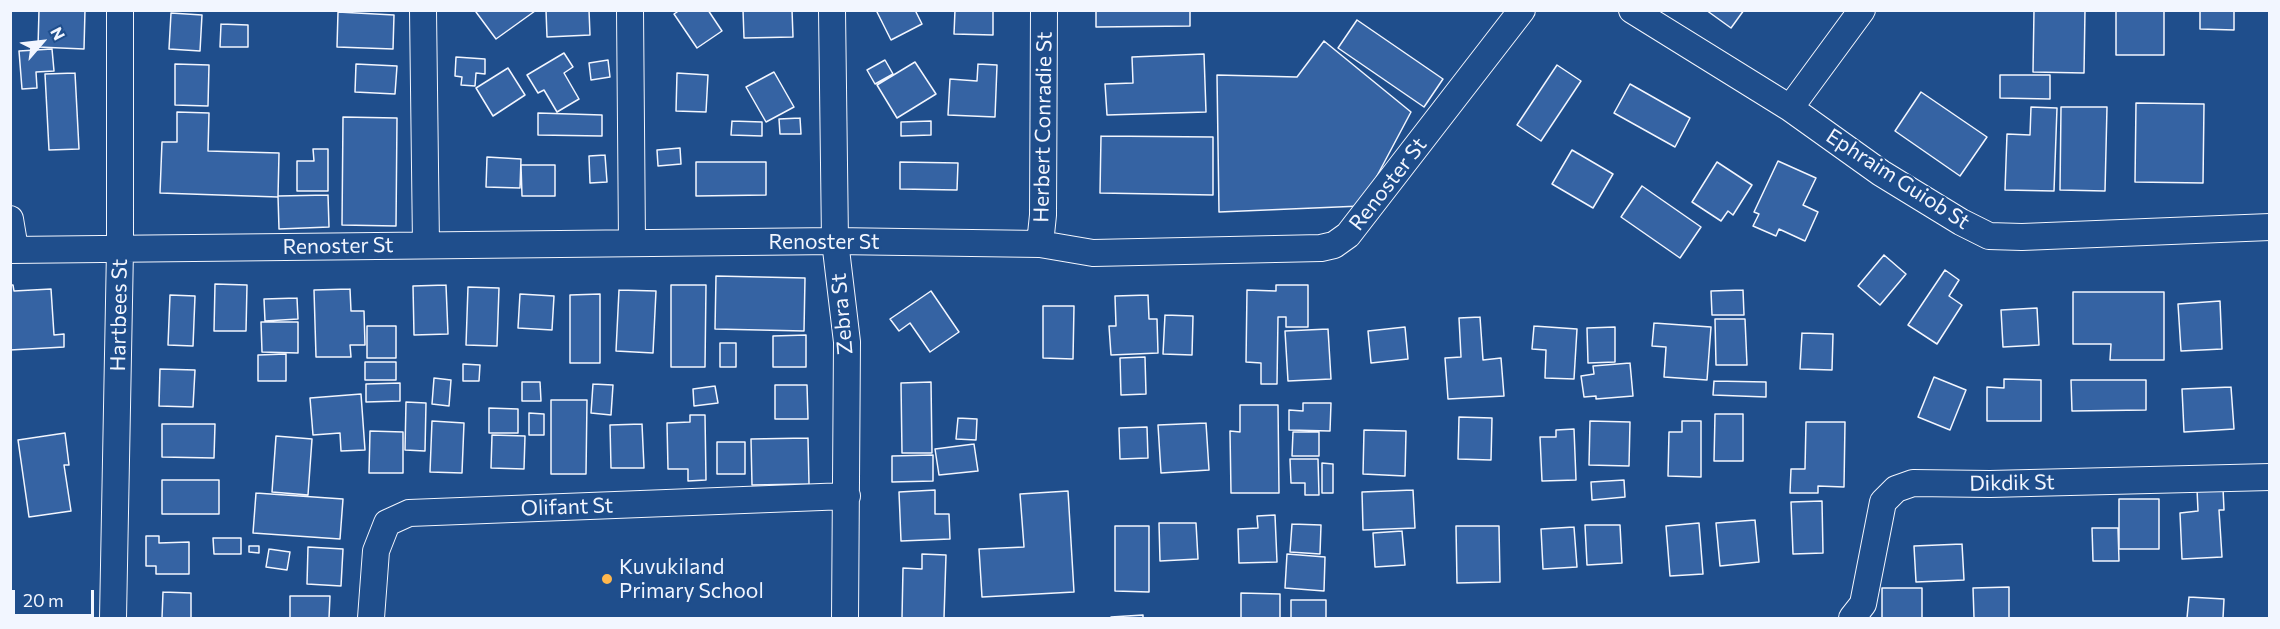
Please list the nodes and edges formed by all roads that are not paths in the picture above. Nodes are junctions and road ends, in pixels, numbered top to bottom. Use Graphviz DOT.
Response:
graph roads {
  1 [pos="120,10"];
  2 [pos="423,10"];
  3 [pos="630,10"];
  4 [pos="832,10"];
  5 [pos="1044,10"];
  6 [pos="1522,10"];
  7 [pos="1632,10"];
  8 [pos="1862,10"];
  9 [pos="1790,108"];
  10 [pos="10,219"];
  11 [pos="2270,227"];
  12 [pos="835,241"];
  13 [pos="632,243"];
  14 [pos="1040,244"];
  15 [pos="426,245"];
  16 [pos="13,249"];
  17 [pos="120,249"];
  18 [pos="2270,477"];
  19 [pos="847,496"];
  20 [pos="113,618"];
  21 [pos="371,618"];
  22 [pos="845,618"];
  23 [pos="1852,618"];
  1 -- 17 [label="street, Hartbees St"];
  2 -- 15 [label="street"];
  3 -- 13 [label="street"];
  4 -- 12 [label="street, Zebra St"];
  5 -- 14 [label="street, Herbert Conradie St"];
  6 -- 14 [label="street, Renoster St"];
  7 -- 9 [label="street, Ephraim Guiob St"];
  8 -- 9 [label="street"];
  9 -- 11 [label="street, Ephraim Guiob St"];
  10 -- 16 [label="street"];
  12 -- 13 [label="street, Renoster St"];
  12 -- 14 [label="street, Renoster St"];
  12 -- 19 [label="street, Zebra St"];
  13 -- 15 [label="street, Renoster St"];
  15 -- 17 [label="street, Renoster St"];
  16 -- 17 [label="street, Renoster St"];
  17 -- 20 [label="street, Hartbees St"];
  18 -- 23 [label="street, Dikdik St"];
  19 -- 21 [label="street, Olifant St"];
  19 -- 22 [label="street, Zebra St"];
}
